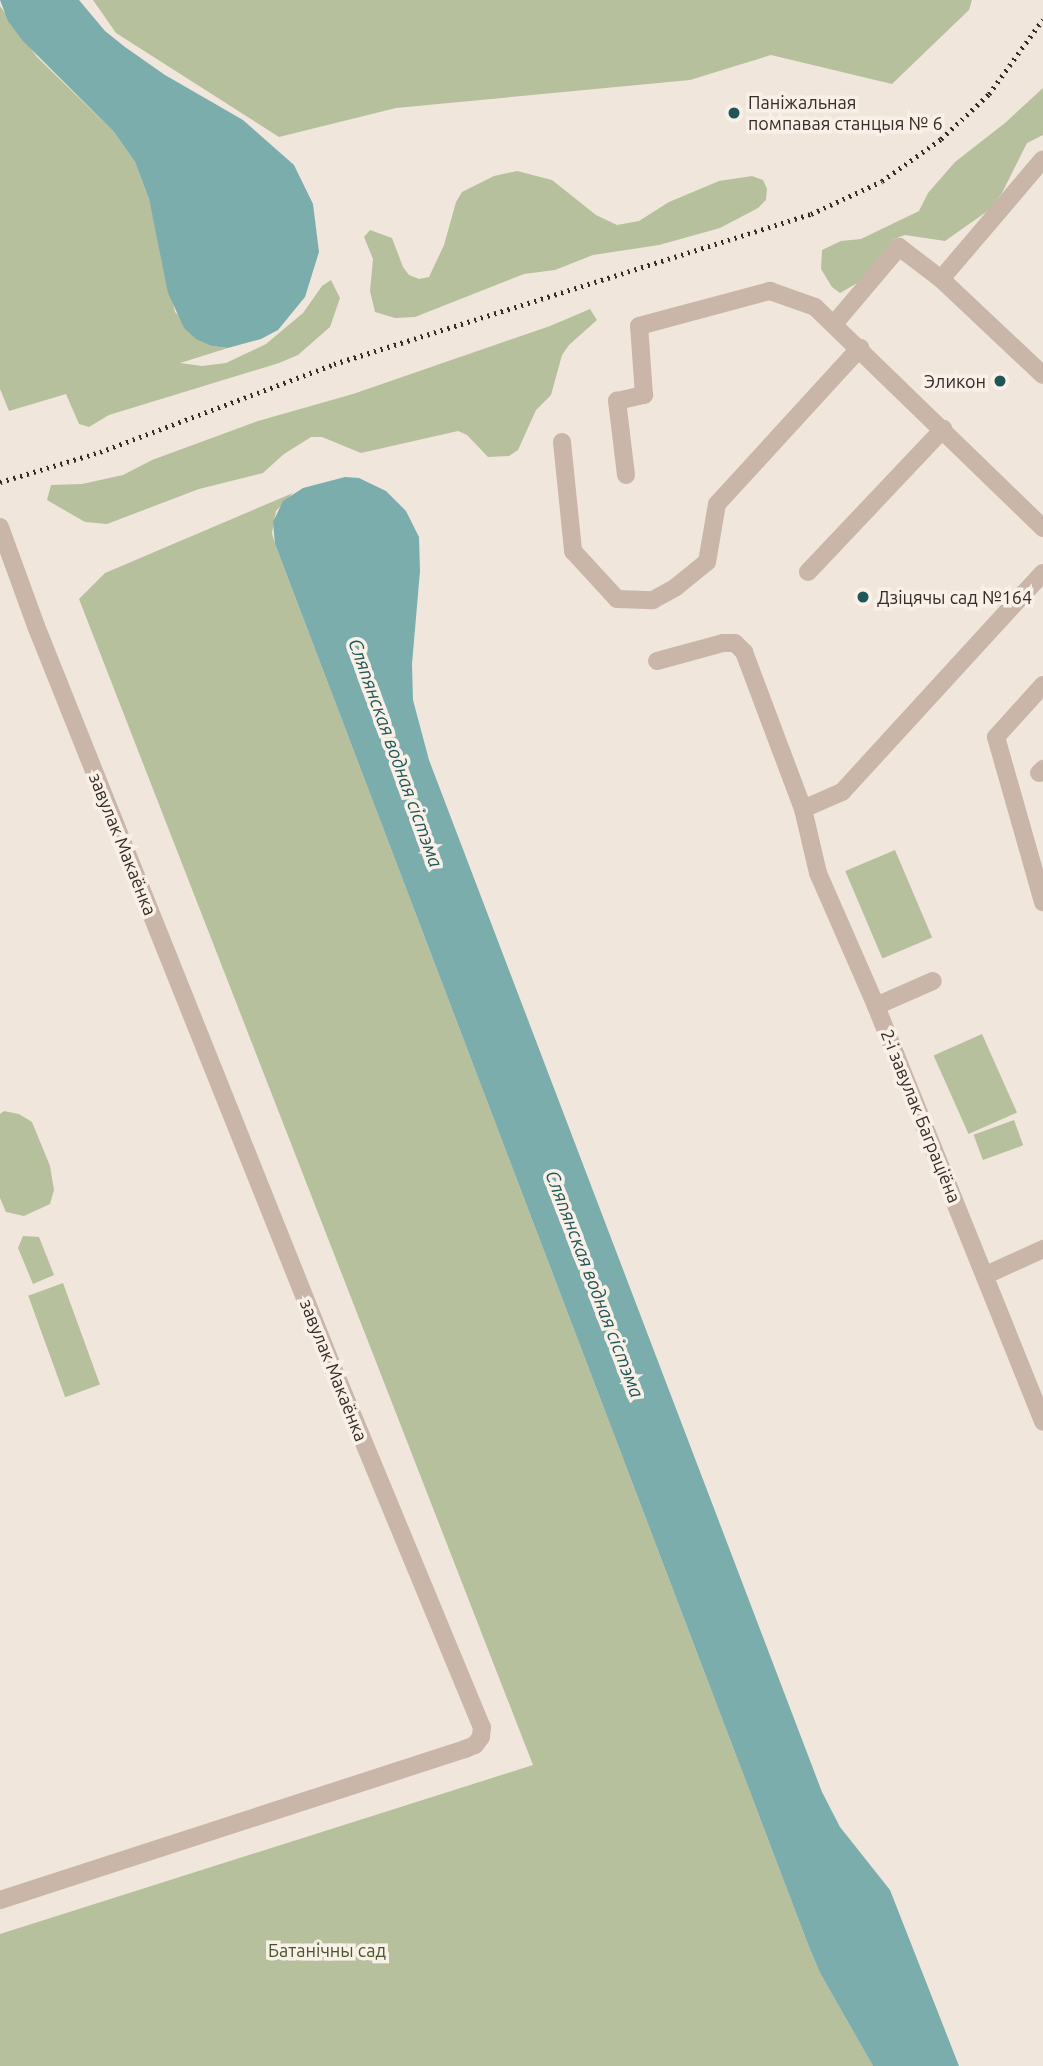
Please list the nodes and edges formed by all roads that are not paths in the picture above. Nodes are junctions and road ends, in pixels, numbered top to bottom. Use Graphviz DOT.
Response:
graph roads {
  1 [pos="1043,159"];
  2 [pos="941,279"];
  3 [pos="834,324"];
  4 [pos="860,348"];
  5 [pos="1041,370"];
  6 [pos="943,429"];
  7 [pos="562,442"];
  8 [pos="626,475"];
  9 [pos="0,527"];
  10 [pos="1043,528"];
  11 [pos="808,572"];
  12 [pos="1043,573"];
  13 [pos="7,574"];
  14 [pos="657,661"];
  15 [pos="1043,685"];
  16 [pos="803,809"];
  17 [pos="1043,902"];
  18 [pos="933,981"];
  19 [pos="876,1006"];
  20 [pos="1043,1249"];
  21 [pos="986,1275"];
  22 [pos="1043,1422"];
  23 [pos="0,1900"];
  1 -- 2 [label="street"];
  2 -- 3 [label="street"];
  2 -- 5 [label="street"];
  3 -- 4 [label="street"];
  3 -- 8 [label="street"];
  4 -- 6 [label="street"];
  4 -- 7 [label="street"];
  6 -- 10 [label="street"];
  6 -- 11 [label="street"];
  9 -- 13 [label="street, завулак Макаёнка"];
  12 -- 16 [label="street"];
  13 -- 23 [label="street, завулак Макаёнка"];
  14 -- 16 [label="street, 2-і завулак Баграціёна"];
  15 -- 17 [label="street"];
  16 -- 19 [label="street, 2-і завулак Баграціёна"];
  18 -- 19 [label="street"];
  19 -- 21 [label="street, 2-і завулак Баграціёна"];
  20 -- 21 [label="street"];
  21 -- 22 [label="street, 2-і завулак Баграціёна"];
}
